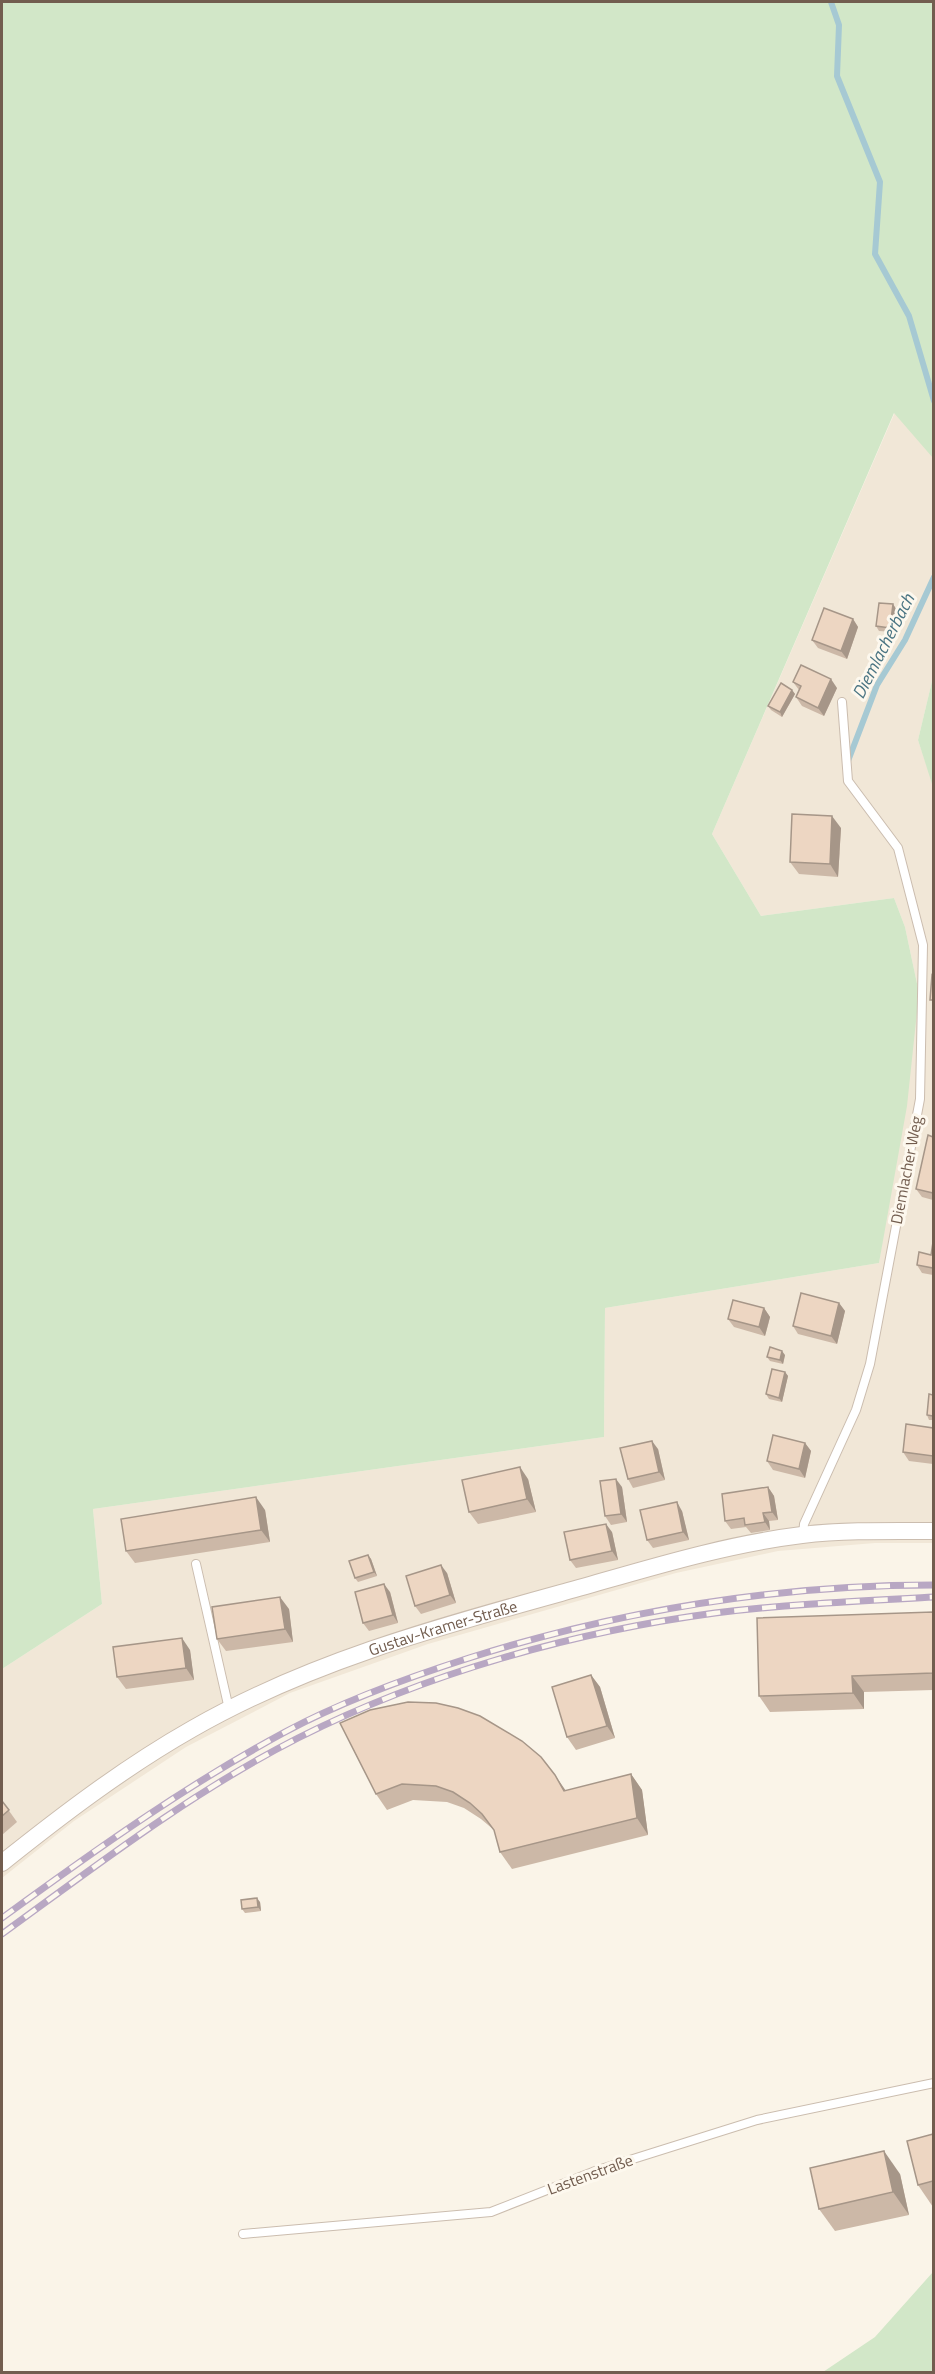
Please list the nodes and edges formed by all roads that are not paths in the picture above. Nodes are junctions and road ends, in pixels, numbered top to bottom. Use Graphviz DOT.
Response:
graph roads {
  1 [pos="842,702"];
  2 [pos="933,1531"];
  3 [pos="803,1535"];
  4 [pos="196,1564"];
  5 [pos="229,1709"];
  6 [pos="2,1863"];
  7 [pos="933,2083"];
  8 [pos="243,2234"];
  1 -- 3 [label="lane, Diemlacher Weg"];
  2 -- 3 [label="street, Gustav-Kramer-Straße"];
  3 -- 5 [label="street, Gustav-Kramer-Straße"];
  4 -- 5 [label="lane"];
  5 -- 6 [label="street, Gustav-Kramer-Straße"];
  7 -- 8 [label="lane, Lastenstraße"];
}
